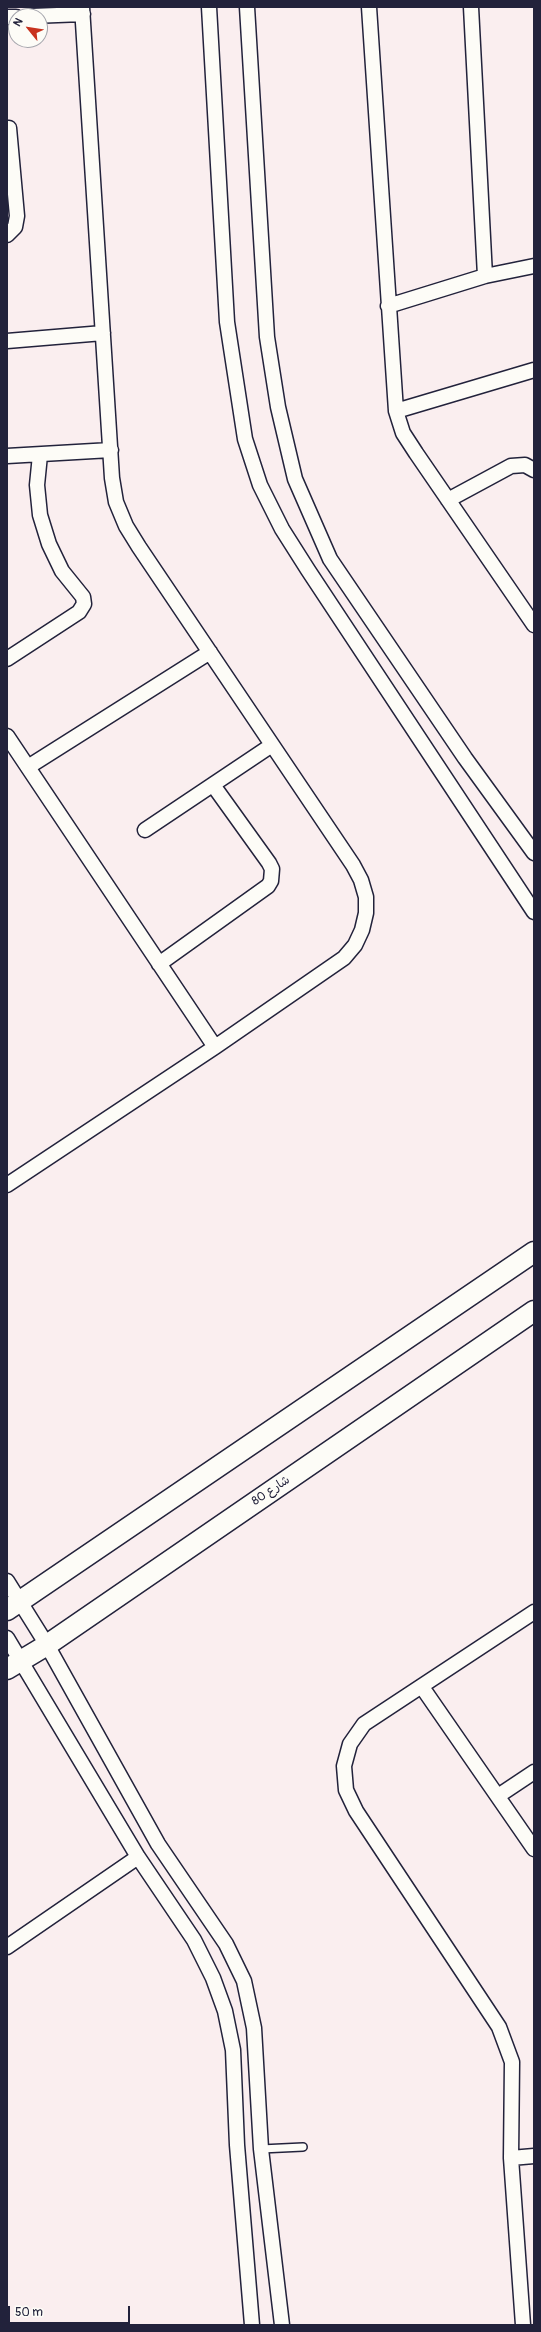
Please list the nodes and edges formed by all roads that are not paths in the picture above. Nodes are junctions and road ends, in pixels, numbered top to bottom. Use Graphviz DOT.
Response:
graph roads {
  1 [pos="209,7"];
  2 [pos="247,7"];
  3 [pos="369,7"];
  4 [pos="471,7"];
  5 [pos="83,10"];
  6 [pos="48,14"];
  7 [pos="9,128"];
  8 [pos="7,235"];
  9 [pos="534,266"];
  10 [pos="485,276"];
  11 [pos="388,306"];
  12 [pos="103,333"];
  13 [pos="7,341"];
  14 [pos="534,370"];
  15 [pos="396,411"];
  16 [pos="111,450"];
  17 [pos="40,455"];
  18 [pos="7,456"];
  19 [pos="534,470"];
  20 [pos="448,500"];
  21 [pos="534,625"];
  22 [pos="210,652"];
  23 [pos="7,658"];
  24 [pos="7,736"];
  25 [pos="272,745"];
  26 [pos="28,767"];
  27 [pos="213,785"];
  28 [pos="145,830"];
  29 [pos="534,853"];
  30 [pos="534,912"];
  31 [pos="159,964"];
  32 [pos="215,1047"];
  33 [pos="7,1185"];
  34 [pos="534,1252"];
  35 [pos="534,1311"];
  36 [pos="7,1581"];
  37 [pos="14,1605"];
  38 [pos="534,1612"];
  39 [pos="7,1638"];
  40 [pos="47,1645"];
  41 [pos="14,1665"];
  42 [pos="422,1687"];
  43 [pos="534,1772"];
  44 [pos="498,1796"];
  45 [pos="534,1849"];
  46 [pos="138,1857"];
  47 [pos="7,1947"];
  48 [pos="303,2147"];
  49 [pos="261,2149"];
  50 [pos="534,2156"];
  51 [pos="511,2158"];
  52 [pos="252,2325"];
  53 [pos="282,2325"];
  54 [pos="523,2325"];
  1 -- 30 [label="street"];
  2 -- 29 [label="street"];
  3 -- 11 [label="street"];
  4 -- 10 [label="street"];
  5 -- 6 [label="street"];
  5 -- 12 [label="street"];
  7 -- 8 [label="street"];
  9 -- 10 [label="street"];
  10 -- 11 [label="street"];
  11 -- 15 [label="street"];
  12 -- 13 [label="street"];
  12 -- 16 [label="street"];
  14 -- 15 [label="street"];
  15 -- 20 [label="street"];
  16 -- 17 [label="street"];
  16 -- 22 [label="street"];
  17 -- 18 [label="street"];
  17 -- 23 [label="street"];
  19 -- 20 [label="street"];
  20 -- 21 [label="street"];
  22 -- 25 [label="street"];
  22 -- 26 [label="street"];
  24 -- 26 [label="street"];
  25 -- 27 [label="street"];
  25 -- 32 [label="street"];
  26 -- 31 [label="street"];
  27 -- 28 [label="street"];
  27 -- 31 [label="street"];
  31 -- 32 [label="street"];
  32 -- 33 [label="street"];
  34 -- 37 [label="street"];
  35 -- 40 [label="street, شارع 80"];
  36 -- 37 [label="street"];
  37 -- 40 [label="street"];
  38 -- 42 [label="street"];
  39 -- 41 [label="street"];
  40 -- 41 [label="street, شارع 80"];
  40 -- 49 [label="street"];
  41 -- 46 [label="street"];
  42 -- 44 [label="street"];
  42 -- 51 [label="street"];
  43 -- 44 [label="street"];
  44 -- 45 [label="street"];
  46 -- 47 [label="street"];
  46 -- 52 [label="street"];
  48 -- 49 [label="lane"];
  49 -- 53 [label="street"];
  50 -- 51 [label="street"];
  51 -- 54 [label="street"];
}
